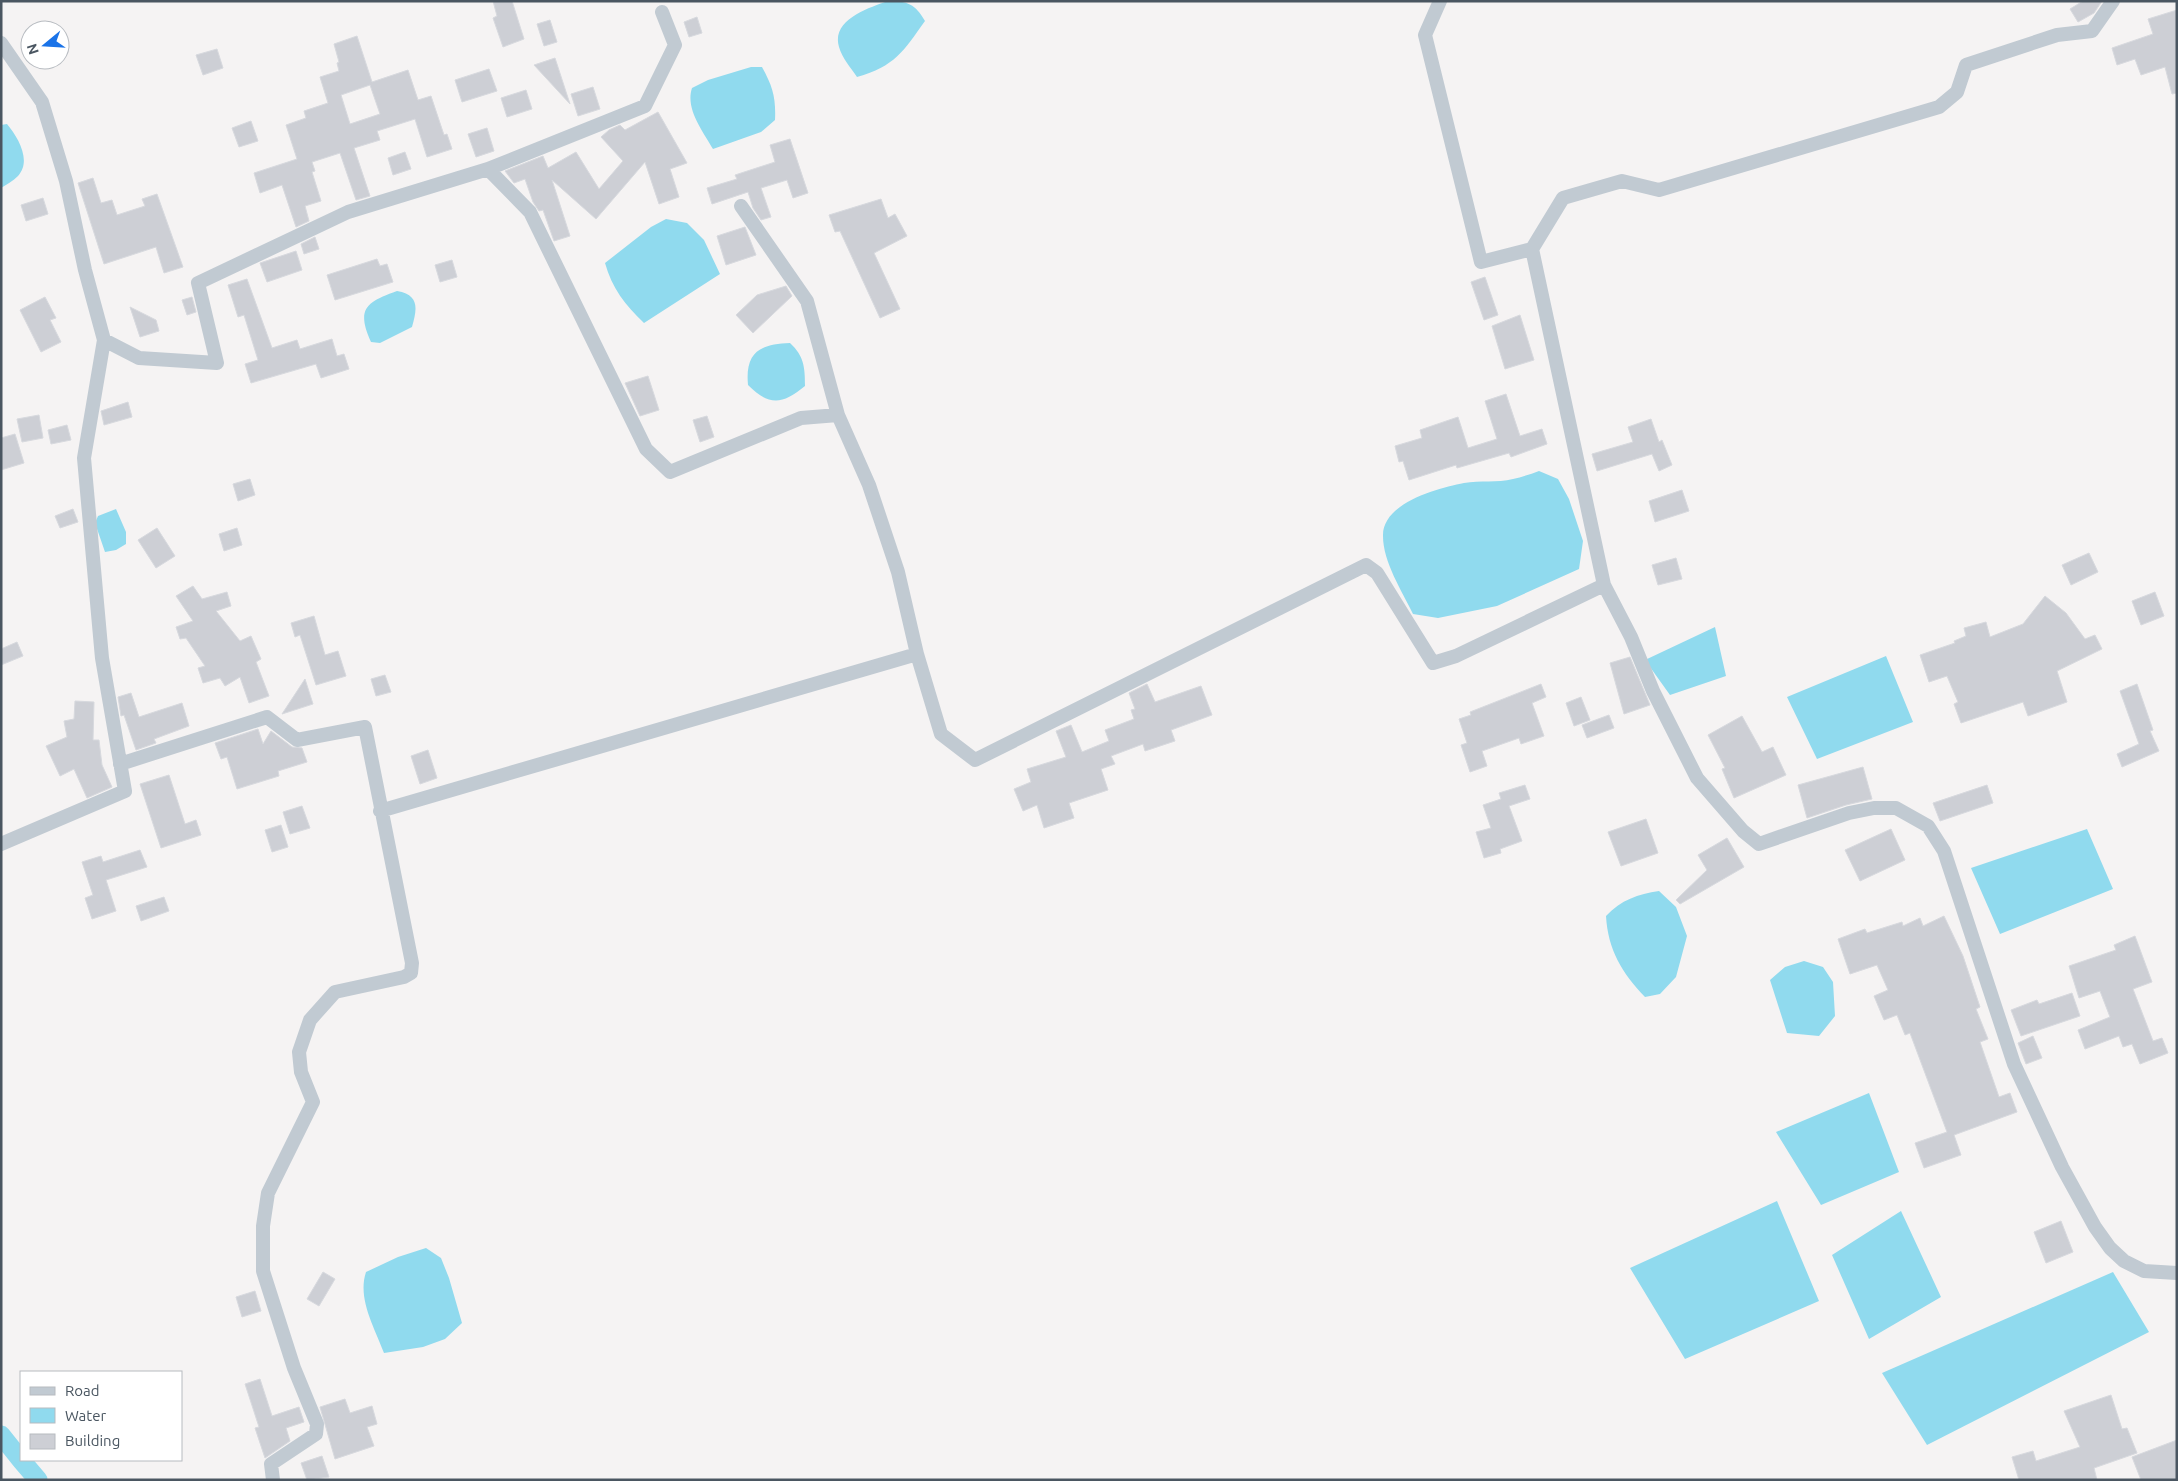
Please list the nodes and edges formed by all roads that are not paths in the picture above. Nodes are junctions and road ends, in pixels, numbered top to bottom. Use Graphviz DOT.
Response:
graph roads {
  1 [pos="1440,1"];
  2 [pos="2113,1"];
  3 [pos="662,12"];
  4 [pos="1,44"];
  5 [pos="488,169"];
  6 [pos="741,206"];
  7 [pos="1532,249"];
  8 [pos="104,340"];
  9 [pos="838,415"];
  10 [pos="1604,585"];
  11 [pos="916,654"];
  12 [pos="120,764"];
  13 [pos="380,812"];
  14 [pos="1,844"];
  15 [pos="2177,1273"];
  16 [pos="273,1480"];
  1 -- 7 [label="street"];
  2 -- 7 [label="street"];
  3 -- 5 [label="street"];
  4 -- 8 [label="street"];
  5 -- 8 [label="street"];
  5 -- 9 [label="street"];
  6 -- 9 [label="street"];
  7 -- 10 [label="street"];
  8 -- 12 [label="street"];
  9 -- 11 [label="street"];
  10 -- 11 [label="street"];
  10 -- 15 [label="street"];
  11 -- 13 [label="street"];
  12 -- 13 [label="street"];
  12 -- 14 [label="street"];
  13 -- 16 [label="street"];
}
